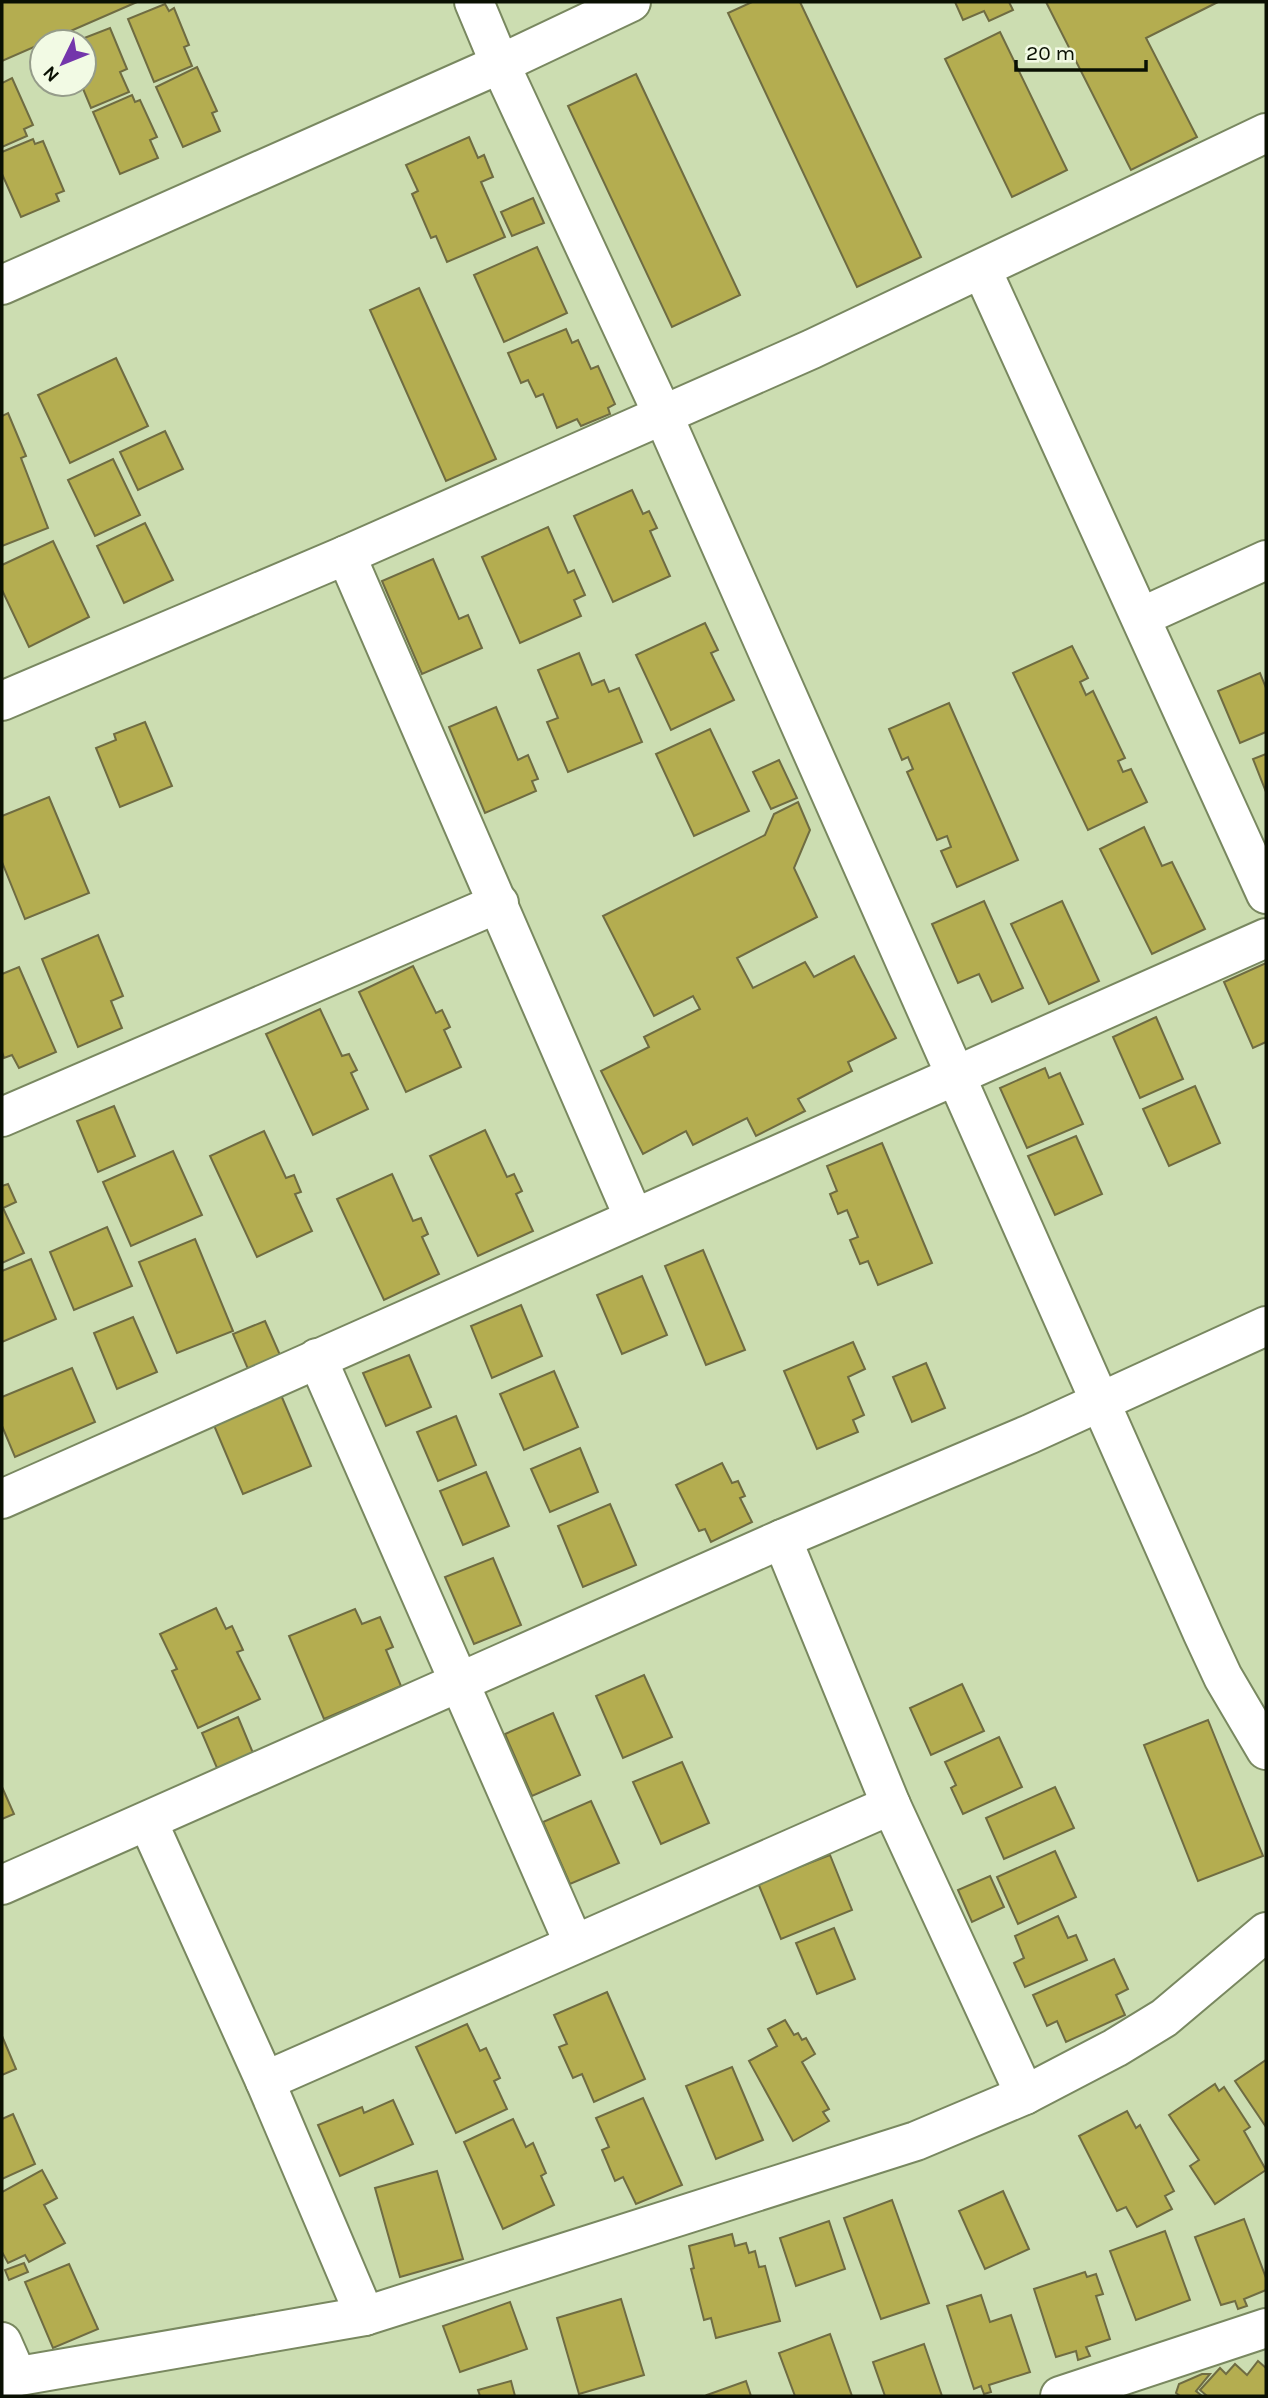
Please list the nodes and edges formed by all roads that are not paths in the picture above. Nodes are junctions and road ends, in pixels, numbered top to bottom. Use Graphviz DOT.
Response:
graph roads {
  1 [pos="474,2"];
  2 [pos="631,2"];
  3 [pos="500,64"];
  4 [pos="1266,133"];
  5 [pos="982,270"];
  6 [pos="2,285"];
  7 [pos="663,415"];
  8 [pos="346,555"];
  9 [pos="1266,560"];
  10 [pos="1141,617"];
  11 [pos="4,694"];
  12 [pos="1266,894"];
  13 [pos="499,903"];
  14 [pos="1266,938"];
  15 [pos="954,1075"];
  16 [pos="2,1118"];
  17 [pos="634,1218"];
  18 [pos="1266,1326"];
  19 [pos="317,1357"];
  20 [pos="1099,1400"];
  21 [pos="3,1496"];
  22 [pos="782,1539"];
  23 [pos="460,1684"];
  24 [pos="1266,1750"];
  25 [pos="891,1805"];
  26 [pos="148,1822"];
  27 [pos="2,1885"];
  28 [pos="1266,1933"];
  29 [pos="574,1944"];
  30 [pos="265,2081"];
  31 [pos="1025,2095"];
  32 [pos="365,2316"];
  33 [pos="1266,2328"];
  34 [pos="2,2342"];
  35 [pos="9,2377"];
  36 [pos="1126,2387"];
  37 [pos="1060,2396"];
  1 -- 3 [label="street"];
  2 -- 3 [label="street"];
  3 -- 6 [label="street"];
  3 -- 7 [label="street"];
  4 -- 5 [label="street"];
  5 -- 7 [label="street"];
  5 -- 10 [label="street"];
  7 -- 8 [label="street"];
  7 -- 15 [label="street"];
  8 -- 11 [label="street"];
  8 -- 13 [label="street"];
  9 -- 10 [label="street"];
  10 -- 12 [label="street"];
  13 -- 16 [label="street"];
  13 -- 17 [label="street"];
  14 -- 15 [label="street"];
  15 -- 17 [label="street"];
  15 -- 20 [label="street"];
  17 -- 19 [label="street"];
  18 -- 20 [label="street"];
  19 -- 21 [label="street"];
  19 -- 23 [label="street"];
  20 -- 22 [label="street"];
  20 -- 24 [label="street"];
  22 -- 23 [label="street"];
  22 -- 25 [label="street"];
  23 -- 26 [label="street"];
  23 -- 29 [label="street"];
  25 -- 29 [label="street"];
  25 -- 31 [label="street"];
  26 -- 27 [label="street"];
  26 -- 30 [label="street"];
  28 -- 31 [label="street"];
  29 -- 30 [label="street"];
  30 -- 32 [label="street"];
  31 -- 32 [label="street"];
  32 -- 35 [label="street"];
  33 -- 36 [label="street"];
  34 -- 35 [label="street"];
  36 -- 37 [label="street"];
}
